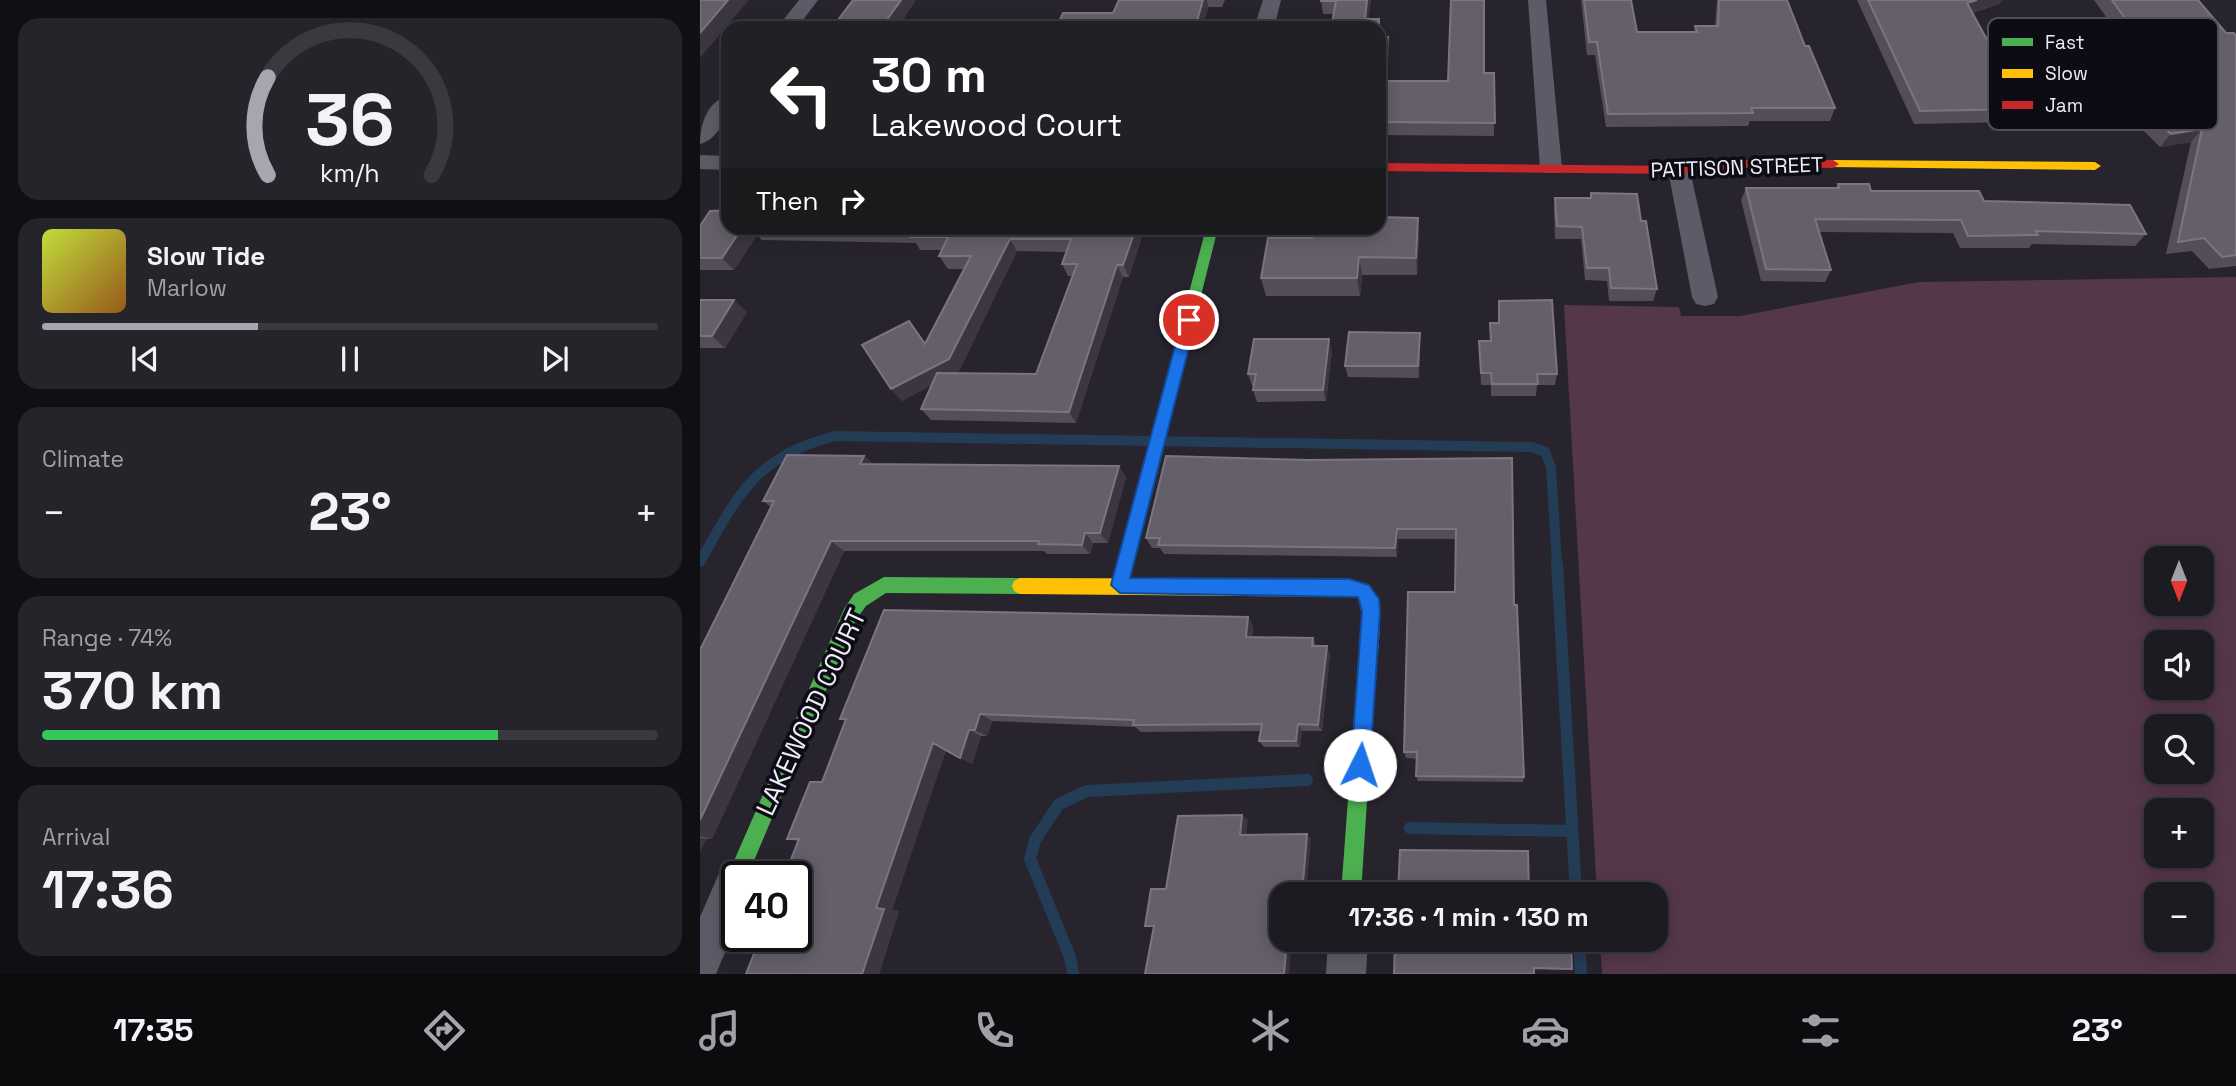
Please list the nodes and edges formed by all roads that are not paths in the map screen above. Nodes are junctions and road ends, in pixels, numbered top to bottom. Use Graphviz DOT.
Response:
graph roads {
  1 [pos="809,0"];
  2 [pos="1272,0"];
  3 [pos="1537,0"];
  4 [pos="792,21"];
  5 [pos="1267,21"];
  6 [pos="721,111"];
  7 [pos="700,137"];
  8 [pos="700,162"];
  9 [pos="721,163"];
  10 [pos="2095,166"];
  11 [pos="1386,167"];
  12 [pos="1551,168"];
  13 [pos="1679,170"];
  14 [pos="1210,235"];
  15 [pos="1705,297"];
  16 [pos="1120,585"];
  17 [pos="744,861"];
  18 [pos="1352,882"];
  19 [pos="721,914"];
  20 [pos="1347,952"];
  21 [pos="700,963"];
  22 [pos="1346,974"];
  1 -- 4 [label="street"];
  2 -- 5 [label="street"];
  3 -- 12 [label="street"];
  6 -- 7 [label="street"];
  8 -- 9 [label="street"];
  10 -- 13 [label="street, PATTISON STREET"];
  11 -- 12 [label="street, PATTISON STREET"];
  12 -- 13 [label="street, PATTISON STREET"];
  13 -- 15 [label="street"];
  14 -- 16 [label="street"];
  16 -- 17 [label="street, LAKEWOOD COURT"];
  16 -- 18 [label="street, LAKEWOOD COURT"];
  19 -- 21 [label="street, LAKEWOOD COURT"];
  20 -- 22 [label="street"];
}
